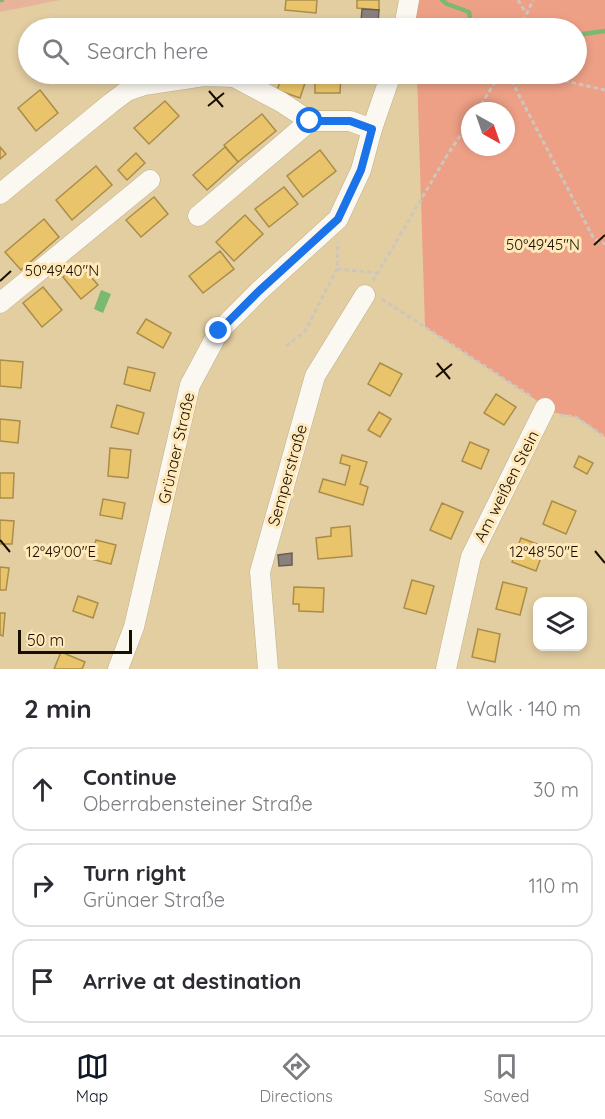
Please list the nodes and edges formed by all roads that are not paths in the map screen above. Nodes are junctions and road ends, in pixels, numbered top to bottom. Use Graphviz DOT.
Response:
graph roads {
  1 [pos="409,0"];
  2 [pos="406,18"];
  3 [pos="151,84"];
  4 [pos="247,84"];
  5 [pos="388,84"];
  6 [pos="310,121"];
  7 [pos="372,129"];
  8 [pos="150,180"];
  9 [pos="0,194"];
  10 [pos="198,216"];
  11 [pos="372,296"];
  12 [pos="0,303"];
  13 [pos="545,408"];
  14 [pos="118,669"];
  15 [pos="268,669"];
  16 [pos="446,669"];
  1 -- 2 [label="street"];
  3 -- 9 [label="street"];
  4 -- 6 [label="street"];
  5 -- 7 [label="street, Grünaer Straße"];
  6 -- 7 [label="street"];
  6 -- 10 [label="street"];
  7 -- 14 [label="street, Grünaer Straße"];
  8 -- 12 [label="street"];
  11 -- 15 [label="street, Semperstraße"];
  13 -- 16 [label="street, Am weißen Stein"];
}
